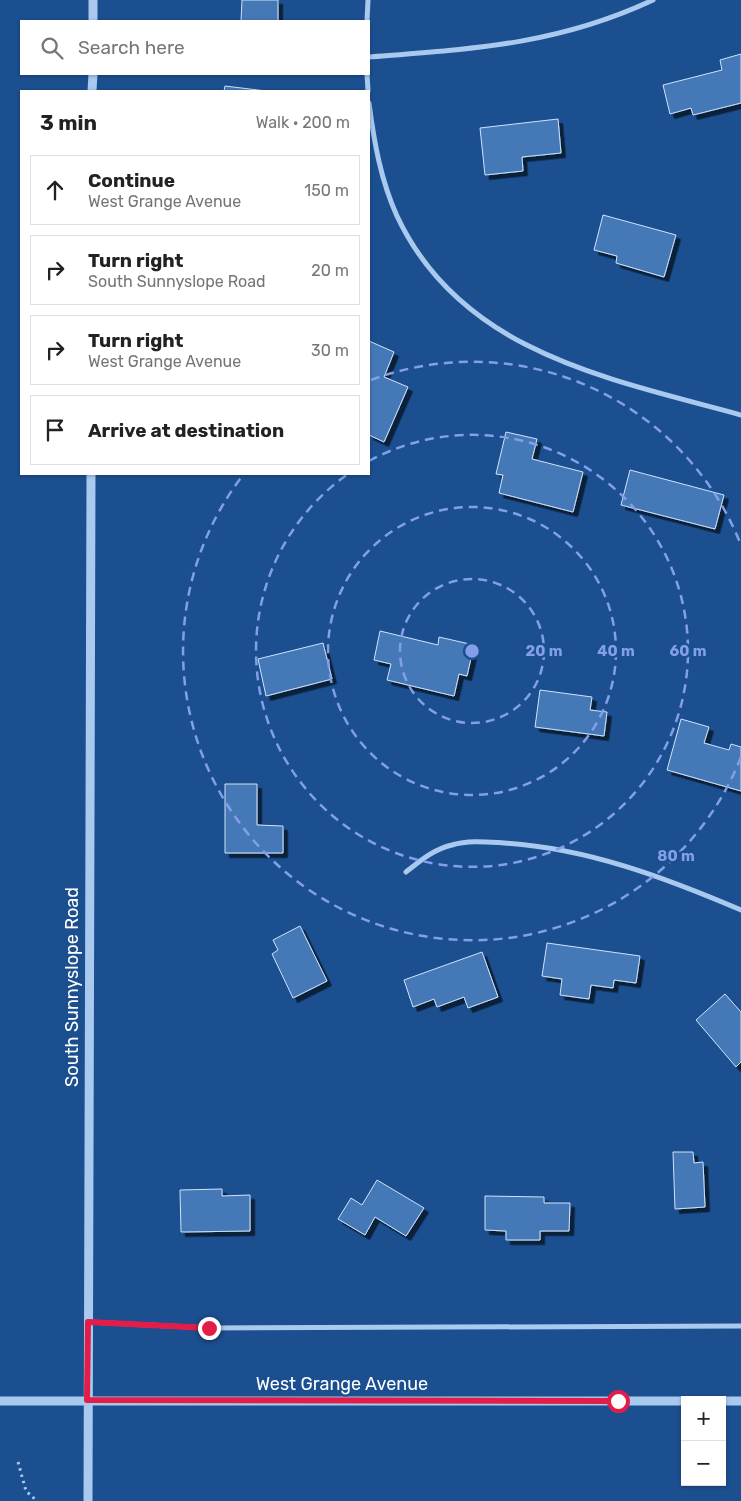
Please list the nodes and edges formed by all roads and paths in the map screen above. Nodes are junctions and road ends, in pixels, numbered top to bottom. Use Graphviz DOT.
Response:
graph roads {
  1 [pos="93,0"];
  2 [pos="368,0"];
  3 [pos="653,0"];
  4 [pos="93,20"];
  5 [pos="367,20"];
  6 [pos="370,57"];
  7 [pos="93,75"];
  8 [pos="367,75"];
  9 [pos="92,90"];
  10 [pos="368,90"];
  11 [pos="370,111"];
  12 [pos="741,415"];
  13 [pos="91,475"];
  14 [pos="406,872"];
  15 [pos="741,910"];
  16 [pos="88,1322"];
  17 [pos="741,1326"];
  18 [pos="87,1400"];
  19 [pos="0,1401"];
  20 [pos="681,1401"];
  21 [pos="726,1401"];
  22 [pos="741,1401"];
  23 [pos="18,1462"];
  24 [pos="37,1501"];
  25 [pos="88,1501"];
  1 -- 4 [label="street"];
  2 -- 5 [label="street"];
  3 -- 6 [label="street"];
  7 -- 9 [label="street"];
  8 -- 10 [label="street"];
  11 -- 12 [label="street"];
  13 -- 16 [label="street, South Sunnyslope Road"];
  14 -- 15 [label="street"];
  16 -- 17 [label="street"];
  16 -- 18 [label="street, South Sunnyslope Road"];
  18 -- 19 [label="street, West Grange Avenue"];
  18 -- 20 [label="street, West Grange Avenue"];
  18 -- 25 [label="street, South Sunnyslope Road"];
  21 -- 22 [label="street"];
  23 -- 24 [label="path"];
}
